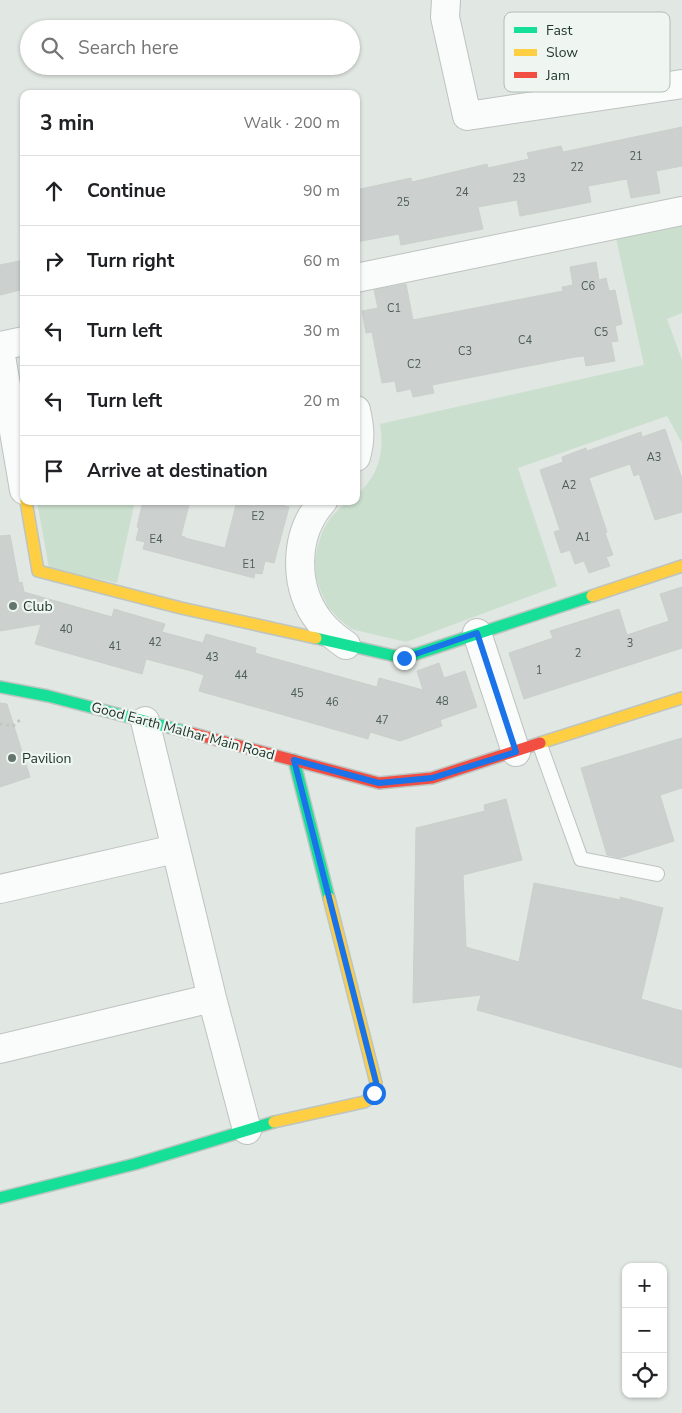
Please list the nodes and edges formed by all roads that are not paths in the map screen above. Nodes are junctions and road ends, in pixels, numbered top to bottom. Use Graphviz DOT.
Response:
graph roads {
  1 [pos="446,0"];
  2 [pos="628,92"];
  3 [pos="682,211"];
  4 [pos="360,277"];
  5 [pos="20,342"];
  6 [pos="0,346"];
  7 [pos="0,350"];
  8 [pos="20,467"];
  9 [pos="27,505"];
  10 [pos="320,505"];
  11 [pos="682,566"];
  12 [pos="477,633"];
  13 [pos="346,645"];
  14 [pos="0,687"];
  15 [pos="682,698"];
  16 [pos="145,721"];
  17 [pos="528,748"];
  18 [pos="294,760"];
  19 [pos="176,849"];
  20 [pos="657,874"];
  21 [pos="0,889"];
  22 [pos="212,998"];
  23 [pos="0,1049"];
  24 [pos="247,1130"];
  25 [pos="0,1198"];
  1 -- 2 [label="street"];
  3 -- 4 [label="street"];
  5 -- 6 [label="street"];
  7 -- 8 [label="street"];
  9 -- 13 [label="street"];
  10 -- 13 [label="street"];
  11 -- 12 [label="street"];
  12 -- 13 [label="street"];
  12 -- 17 [label="street"];
  14 -- 16 [label="street, Good Earth Malhar Main Road"];
  15 -- 17 [label="street, Good Earth Malhar Main Road"];
  16 -- 18 [label="street, Good Earth Malhar Main Road"];
  16 -- 19 [label="street"];
  17 -- 18 [label="street, Good Earth Malhar Main Road"];
  17 -- 20 [label="lane"];
  18 -- 24 [label="street"];
  19 -- 21 [label="street"];
  19 -- 22 [label="street"];
  22 -- 23 [label="street"];
  22 -- 24 [label="street"];
  24 -- 25 [label="street"];
}
